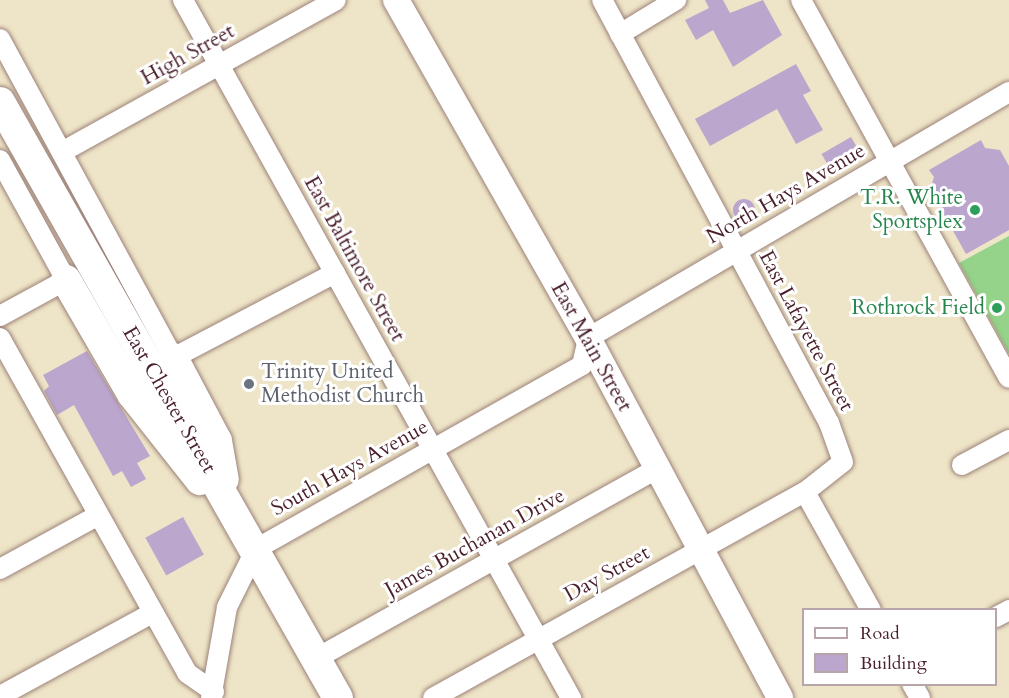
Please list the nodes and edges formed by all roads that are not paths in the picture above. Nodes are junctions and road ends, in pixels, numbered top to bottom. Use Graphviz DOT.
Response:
graph roads {
  1 [pos="183,0"];
  2 [pos="336,0"];
  3 [pos="396,0"];
  4 [pos="602,0"];
  5 [pos="676,0"];
  6 [pos="801,0"];
  7 [pos="620,34"];
  8 [pos="0,39"];
  9 [pos="219,65"];
  10 [pos="1009,92"];
  11 [pos="0,102"];
  12 [pos="62,152"];
  13 [pos="0,160"];
  14 [pos="888,162"];
  15 [pos="736,251"];
  16 [pos="335,273"];
  17 [pos="66,280"];
  18 [pos="0,316"];
  19 [pos="0,338"];
  20 [pos="588,338"];
  21 [pos="173,358"];
  22 [pos="1009,378"];
  23 [pos="1009,440"];
  24 [pos="433,449"];
  25 [pos="962,465"];
  26 [pos="657,470"];
  27 [pos="805,492"];
  28 [pos="228,503"];
  29 [pos="97,516"];
  30 [pos="256,549"];
  31 [pos="698,551"];
  32 [pos="494,560"];
  33 [pos="0,569"];
  34 [pos="870,608"];
  35 [pos="152,613"];
  36 [pos="538,639"];
  37 [pos="317,658"];
  38 [pos="212,695"];
  39 [pos="0,696"];
  40 [pos="338,698"];
  41 [pos="433,698"];
  42 [pos="571,698"];
  43 [pos="780,698"];
  1 -- 9 [label="street, East Baltimore Street"];
  2 -- 9 [label="street, High Street"];
  3 -- 20 [label="main road, East Main Street"];
  4 -- 7 [label="street, East Lafayette Street"];
  5 -- 7 [label="street"];
  6 -- 14 [label="street"];
  7 -- 15 [label="street, East Lafayette Street"];
  8 -- 12 [label="street"];
  9 -- 12 [label="street, High Street"];
  9 -- 16 [label="street, East Baltimore Street"];
  10 -- 14 [label="street, North Hays Avenue"];
  11 -- 28 [label="highway, East Chester Street"];
  12 -- 21 [label="street"];
  13 -- 17 [label="street"];
  14 -- 15 [label="street, North Hays Avenue"];
  14 -- 22 [label="street"];
  15 -- 20 [label="street, North Hays Avenue"];
  15 -- 27 [label="street, East Lafayette Street"];
  16 -- 21 [label="street"];
  16 -- 24 [label="street, East Baltimore Street"];
  17 -- 18 [label="street"];
  17 -- 28 [label="highway"];
  19 -- 29 [label="street"];
  20 -- 24 [label="street, South Hays Avenue"];
  20 -- 26 [label="main road, East Main Street"];
  21 -- 28 [label="highway"];
  23 -- 25 [label="street"];
  24 -- 30 [label="street, South Hays Avenue"];
  24 -- 32 [label="street, East Baltimore Street"];
  26 -- 31 [label="main road, East Main Street"];
  26 -- 32 [label="street, James Buchanan Drive"];
  27 -- 31 [label="street, Day Street"];
  27 -- 34 [label="street"];
  28 -- 30 [label="highway, East Chester Street"];
  29 -- 33 [label="street"];
  29 -- 35 [label="street"];
  30 -- 37 [label="highway, East Chester Street"];
  30 -- 38 [label="street"];
  31 -- 36 [label="street, Day Street"];
  31 -- 43 [label="main road, East Main Street"];
  32 -- 36 [label="street, East Baltimore Street"];
  32 -- 37 [label="street, James Buchanan Drive"];
  35 -- 38 [label="street"];
  35 -- 39 [label="street"];
  36 -- 41 [label="street, Day Street"];
  36 -- 42 [label="street, East Baltimore Street"];
  37 -- 40 [label="highway, East Chester Street"];
}
